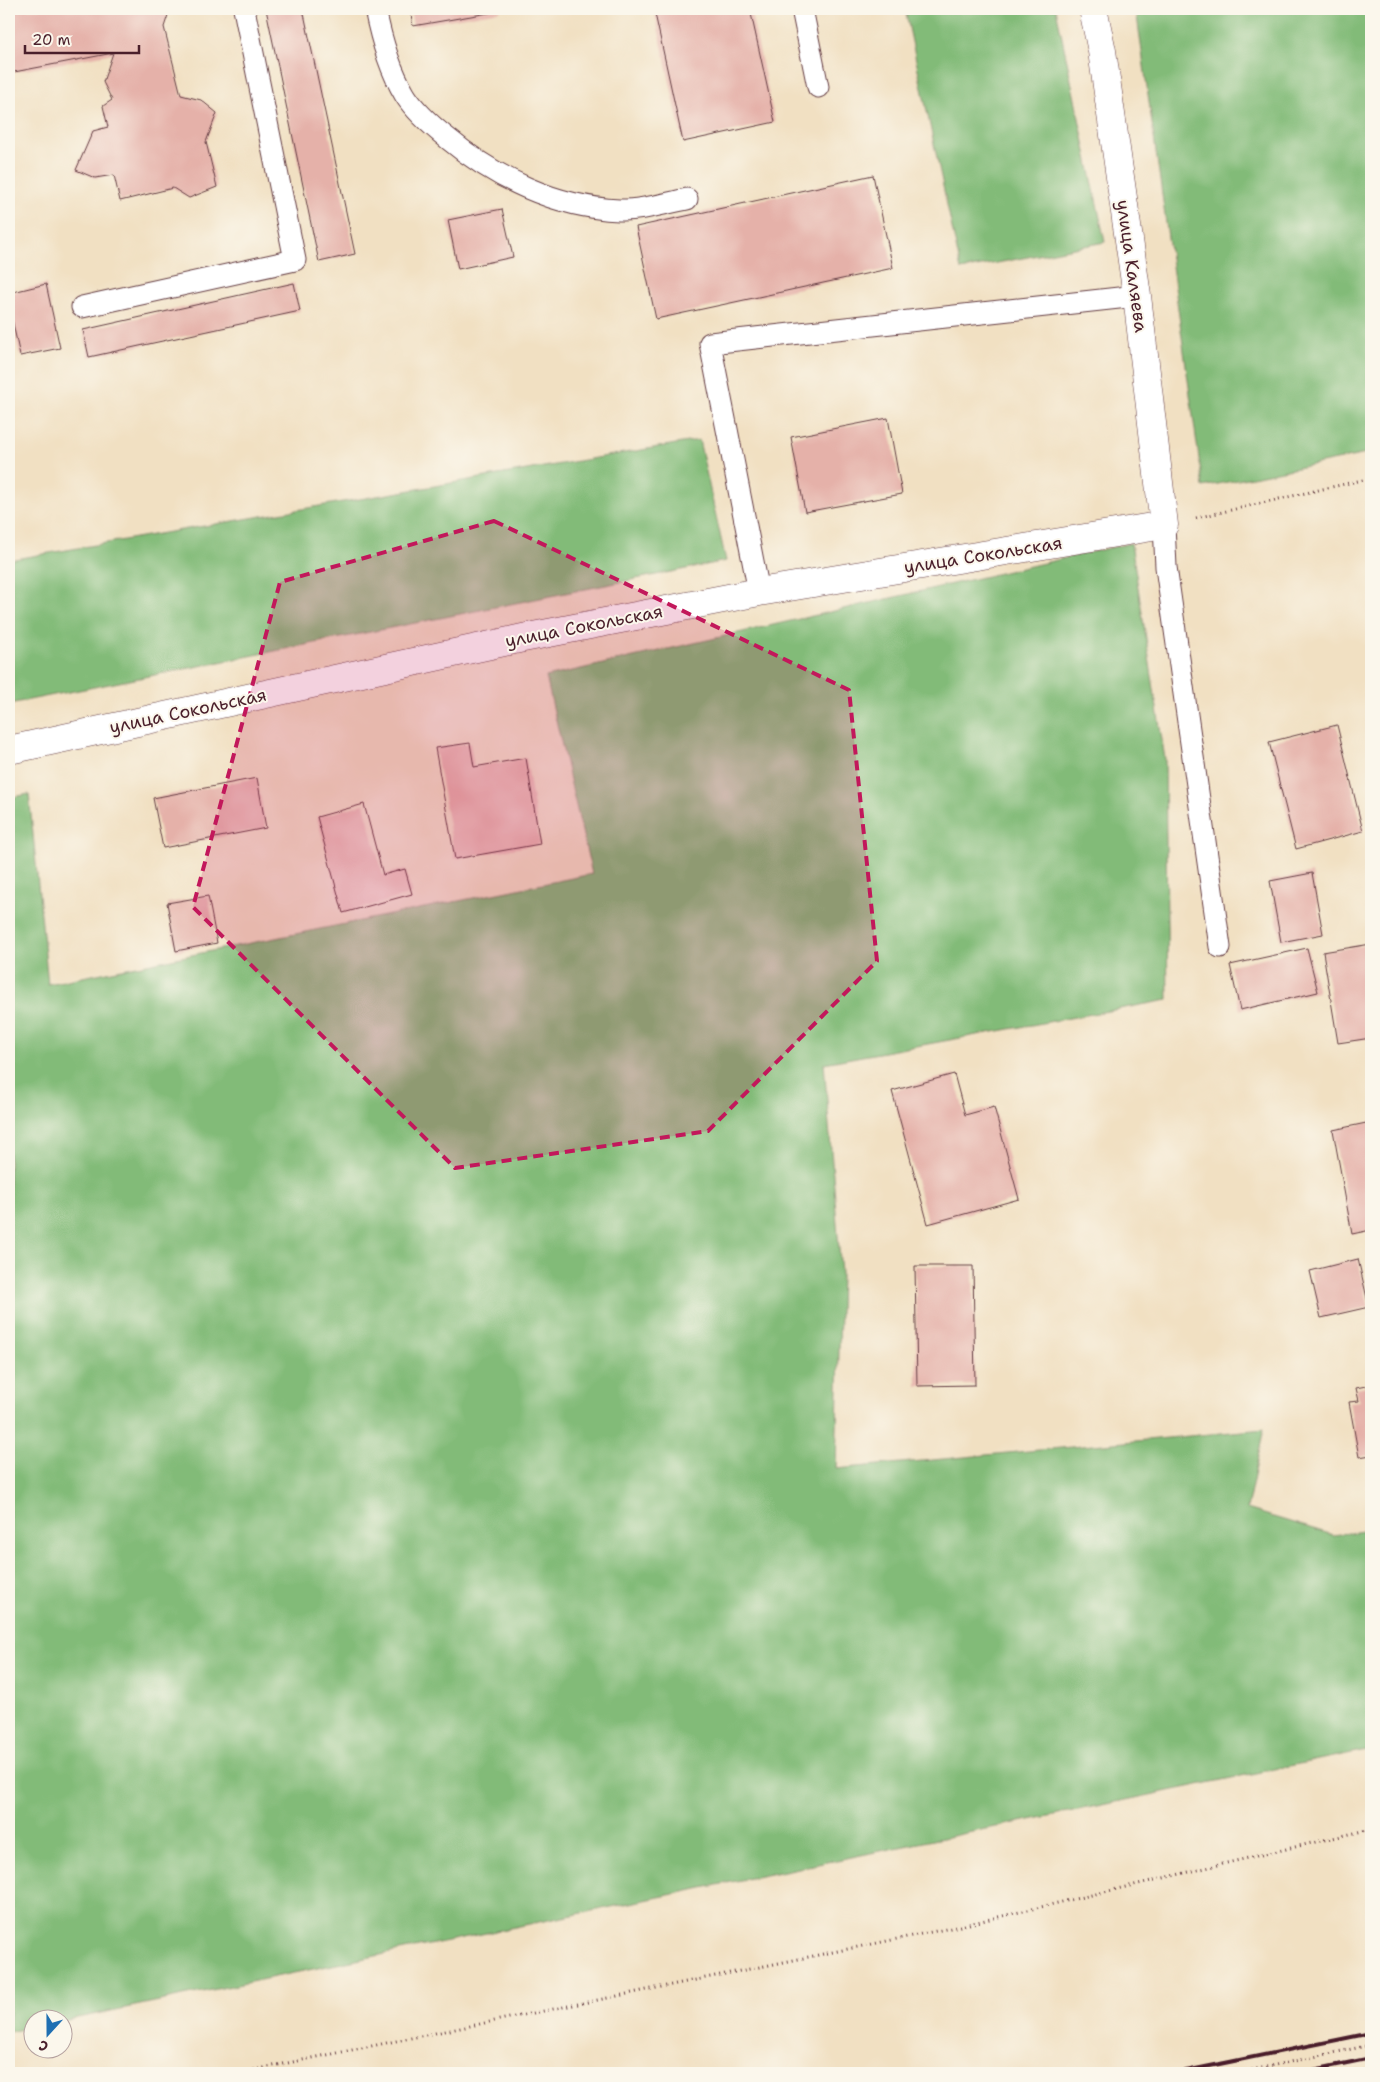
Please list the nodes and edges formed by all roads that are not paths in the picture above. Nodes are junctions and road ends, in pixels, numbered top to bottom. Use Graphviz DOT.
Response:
graph roads {
  1 [pos="244,9"];
  2 [pos="375,9"];
  3 [pos="802,9"];
  4 [pos="1093,9"];
  5 [pos="818,87"];
  6 [pos="687,199"];
  7 [pos="1137,296"];
  8 [pos="82,307"];
  9 [pos="1164,525"];
  10 [pos="759,592"];
  11 [pos="9,750"];
  12 [pos="1220,947"];
  1 -- 8 [label="lane"];
  2 -- 6 [label="lane"];
  3 -- 5 [label="lane"];
  4 -- 7 [label="street, улица Каляева"];
  7 -- 9 [label="street, улица Каляева"];
  7 -- 10 [label="lane"];
  9 -- 10 [label="street, улица Сокольская"];
  9 -- 12 [label="lane"];
  10 -- 11 [label="street, улица Сокольская"];
}
